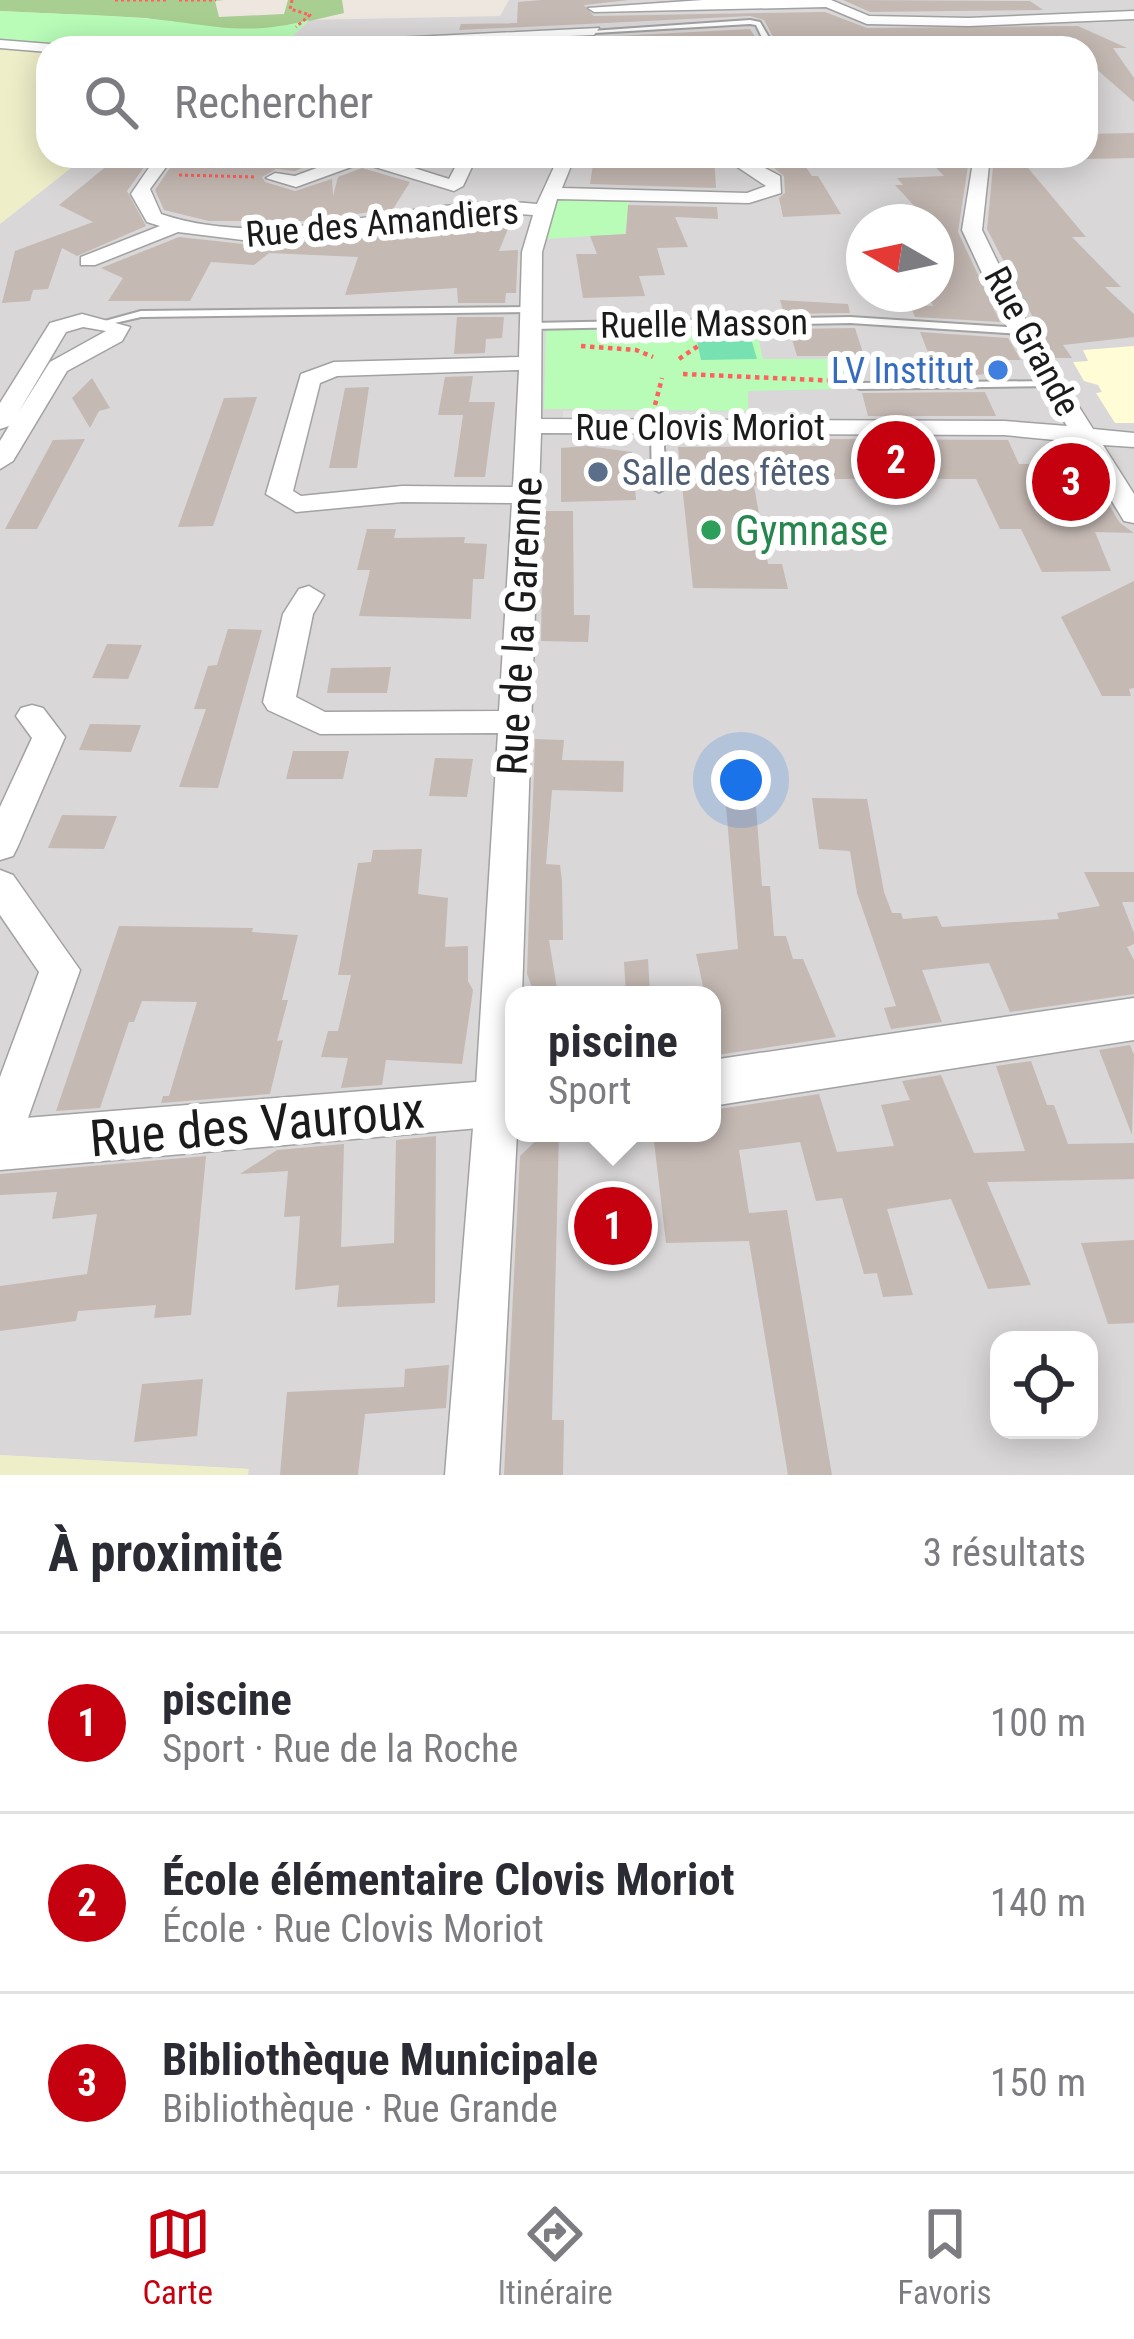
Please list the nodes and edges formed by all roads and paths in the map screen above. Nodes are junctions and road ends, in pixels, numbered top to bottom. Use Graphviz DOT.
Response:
graph roads {
  1 [pos="115,0"];
  2 [pos="167,0"];
  3 [pos="179,0"];
  4 [pos="216,0"];
  5 [pos="1012,0"];
  6 [pos="752,1"];
  7 [pos="592,4"];
  8 [pos="1134,15"];
  9 [pos="1025,27"];
  10 [pos="594,36"];
  11 [pos="630,36"];
  12 [pos="764,36"];
  13 [pos="0,44"];
  14 [pos="36,47"];
  15 [pos="156,168"];
  16 [pos="332,168"];
  17 [pos="396,168"];
  18 [pos="463,168"];
  19 [pos="562,168"];
  20 [pos="752,168"];
  21 [pos="980,168"];
  22 [pos="151,174"];
  23 [pos="275,178"];
  24 [pos="454,186"];
  25 [pos="547,201"];
  26 [pos="506,207"];
  27 [pos="443,216"];
  28 [pos="175,227"];
  29 [pos="88,261"];
  30 [pos="531,318"];
  31 [pos="106,322"];
  32 [pos="1020,331"];
  33 [pos="698,346"];
  34 [pos="679,359"];
  35 [pos="49,362"];
  36 [pos="531,363"];
  37 [pos="683,374"];
  38 [pos="1053,384"];
  39 [pos="860,386"];
  40 [pos="0,422"];
  41 [pos="529,426"];
  42 [pos="657,427"];
  43 [pos="1085,437"];
  44 [pos="1134,440"];
  45 [pos="0,460"];
  46 [pos="659,488"];
  47 [pos="525,495"];
  48 [pos="1134,515"];
  49 [pos="309,596"];
  50 [pos="32,716"];
  51 [pos="513,722"];
  52 [pos="0,846"];
  53 [pos="0,885"];
  54 [pos="508,986"];
  55 [pos="1134,1019"];
  56 [pos="721,1082"];
  57 [pos="505,1102"];
  58 [pos="505,1113"];
  59 [pos="0,1135"];
  60 [pos="0,1145"];
  61 [pos="472,1475"];
  1 -- 2 [label="path"];
  3 -- 4 [label="path"];
  5 -- 9 [label="street"];
  6 -- 7 [label="street"];
  6 -- 9 [label="street"];
  7 -- 10 [label="street"];
  8 -- 9 [label="street"];
  11 -- 12 [label="lane"];
  13 -- 14 [label="street"];
  15 -- 22 [label="street"];
  16 -- 23 [label="street"];
  17 -- 24 [label="street"];
  18 -- 24 [label="street"];
  19 -- 25 [label="street, Rue de la Garenne"];
  20 -- 25 [label="street, Rue des Amandiers"];
  21 -- 32 [label="street, Rue Grande"];
  22 -- 23 [label="path"];
  22 -- 28 [label="street"];
  24 -- 26 [label="street"];
  24 -- 27 [label="street"];
  25 -- 26 [label="street, Rue des Amandiers"];
  25 -- 30 [label="street, Rue de la Garenne"];
  26 -- 27 [label="street, Rue des Amandiers"];
  27 -- 28 [label="street, Rue des Amandiers"];
  28 -- 29 [label="street"];
  30 -- 31 [label="lane, Ruelle Masson"];
  30 -- 32 [label="lane, Ruelle Masson"];
  30 -- 36 [label="street, Rue de la Garenne"];
  31 -- 35 [label="street"];
  31 -- 35 [label="street"];
  32 -- 38 [label="street, Rue Grande"];
  33 -- 34 [label="path"];
  35 -- 40 [label="street"];
  35 -- 45 [label="street"];
  36 -- 41 [label="street, Rue de la Garenne"];
  36 -- 47 [label="street"];
  37 -- 39 [label="path"];
  38 -- 39 [label="lane"];
  38 -- 43 [label="street, Rue Grande"];
  41 -- 42 [label="street, Rue Clovis Moriot"];
  41 -- 47 [label="street, Rue de la Garenne"];
  42 -- 43 [label="street, Rue Clovis Moriot"];
  42 -- 46 [label="lane"];
  43 -- 44 [label="street, Rue Clovis Moriot"];
  43 -- 48 [label="street, Rue Grande"];
  47 -- 51 [label="street, Rue de la Garenne"];
  49 -- 51 [label="street"];
  50 -- 52 [label="street"];
  51 -- 54 [label="street, Rue de la Garenne"];
  53 -- 59 [label="street"];
  55 -- 56 [label="street"];
  57 -- 60 [label="street, Rue des Vauroux"];
  58 -- 61 [label="street, Rue de la Garenne"];
}
